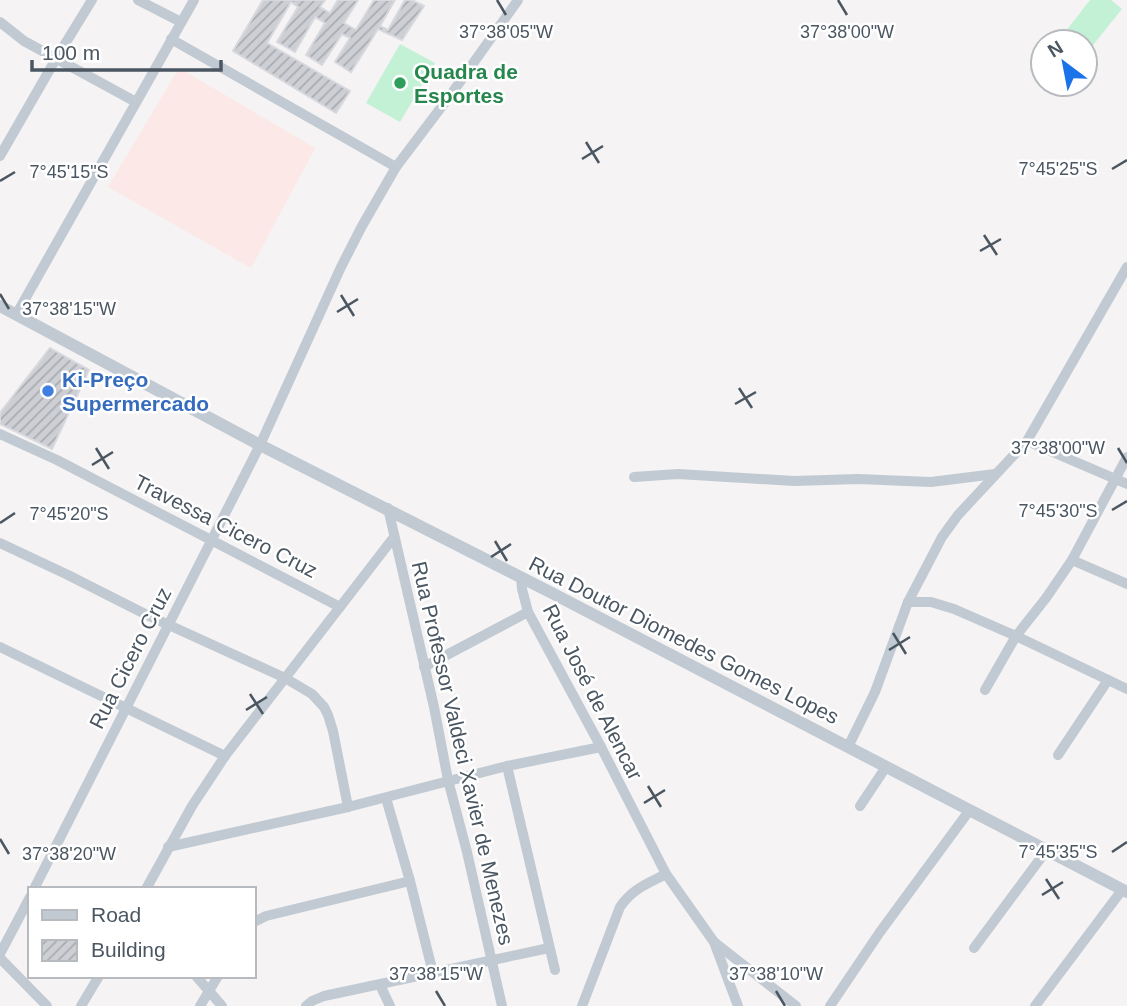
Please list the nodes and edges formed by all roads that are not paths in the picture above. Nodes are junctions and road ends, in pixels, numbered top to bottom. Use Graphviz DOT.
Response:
graph roads {
  1 [pos="92,0"];
  2 [pos="138,0"];
  3 [pos="194,0"];
  4 [pos="518,0"];
  5 [pos="0,22"];
  6 [pos="181,22"];
  7 [pos="172,39"];
  8 [pos="57,57"];
  9 [pos="136,102"];
  10 [pos="0,156"];
  11 [pos="396,167"];
  12 [pos="1127,267"];
  13 [pos="1117,284"];
  14 [pos="1127,291"];
  15 [pos="1,308"];
  16 [pos="16,315"];
  17 [pos="0,434"];
  18 [pos="1027,441"];
  19 [pos="260,445"];
  20 [pos="1127,457"];
  21 [pos="995,474"];
  22 [pos="634,477"];
  23 [pos="1115,480"];
  24 [pos="1127,485"];
  25 [pos="388,509"];
  26 [pos="394,537"];
  27 [pos="212,540"];
  28 [pos="0,543"];
  29 [pos="1072,559"];
  30 [pos="521,577"];
  31 [pos="1127,584"];
  32 [pos="908,602"];
  33 [pos="340,607"];
  34 [pos="528,612"];
  35 [pos="168,624"];
  36 [pos="1016,636"];
  37 [pos="0,647"];
  38 [pos="424,667"];
  39 [pos="285,678"];
  40 [pos="1108,680"];
  41 [pos="1127,689"];
  42 [pos="985,690"];
  43 [pos="126,708"];
  44 [pos="601,747"];
  45 [pos="848,747"];
  46 [pos="225,755"];
  47 [pos="1058,755"];
  48 [pos="507,766"];
  49 [pos="886,767"];
  50 [pos="447,780"];
  51 [pos="386,797"];
  52 [pos="860,806"];
  53 [pos="348,807"];
  54 [pos="969,811"];
  55 [pos="168,847"];
  56 [pos="1045,851"];
  57 [pos="666,874"];
  58 [pos="410,881"];
  59 [pos="35,887"];
  60 [pos="147,887"];
  61 [pos="1124,891"];
  62 [pos="28,901"];
  63 [pos="256,921"];
  64 [pos="714,942"];
  65 [pos="549,948"];
  66 [pos="974,948"];
  67 [pos="0,956"];
  68 [pos="491,960"];
  69 [pos="555,970"];
  70 [pos="433,973"];
  71 [pos="98,978"];
  72 [pos="198,978"];
  73 [pos="217,978"];
  74 [pos="380,985"];
  75 [pos="209,991"];
  76 [pos="47,1006"];
  77 [pos="82,1006"];
  78 [pos="200,1006"];
  79 [pos="222,1006"];
  80 [pos="306,1006"];
  81 [pos="390,1006"];
  82 [pos="502,1006"];
  83 [pos="582,1006"];
  84 [pos="738,1006"];
  85 [pos="796,1006"];
  86 [pos="830,1006"];
  87 [pos="1035,1006"];
  1 -- 8 [label="street"];
  2 -- 6 [label="street"];
  3 -- 6 [label="street"];
  4 -- 11 [label="street, Rua Cicero Cruz"];
  5 -- 8 [label="street"];
  6 -- 7 [label="street"];
  7 -- 9 [label="street"];
  7 -- 11 [label="street"];
  8 -- 9 [label="street"];
  8 -- 10 [label="street"];
  9 -- 16 [label="street"];
  11 -- 19 [label="street, Rua Cicero Cruz"];
  12 -- 13 [label="street"];
  13 -- 14 [label="street"];
  13 -- 18 [label="street"];
  15 -- 16 [label="street, Rua Doutor Diomedes Gomes Lopes"];
  16 -- 19 [label="street, Rua Doutor Diomedes Gomes Lopes"];
  17 -- 27 [label="street, Travessa Cicero Cruz"];
  18 -- 21 [label="street"];
  18 -- 23 [label="street"];
  19 -- 25 [label="street, Rua Doutor Diomedes Gomes Lopes"];
  19 -- 27 [label="street, Rua Cicero Cruz"];
  20 -- 23 [label="street"];
  21 -- 22 [label="street"];
  21 -- 32 [label="street"];
  23 -- 24 [label="street"];
  23 -- 29 [label="street"];
  25 -- 26 [label="street, Rua Professor Valdeci Xavier de Menezes"];
  25 -- 30 [label="street, Rua Doutor Diomedes Gomes Lopes"];
  26 -- 33 [label="street"];
  26 -- 38 [label="street, Rua Professor Valdeci Xavier de Menezes"];
  27 -- 33 [label="street, Travessa Cicero Cruz"];
  27 -- 35 [label="street, Rua Cicero Cruz"];
  28 -- 35 [label="street"];
  29 -- 31 [label="street"];
  29 -- 36 [label="street"];
  30 -- 34 [label="street, Rua José de Alencar"];
  30 -- 45 [label="street, Rua Doutor Diomedes Gomes Lopes"];
  32 -- 36 [label="street"];
  32 -- 45 [label="street"];
  33 -- 39 [label="street"];
  34 -- 38 [label="street"];
  34 -- 44 [label="street, Rua José de Alencar"];
  35 -- 39 [label="street"];
  35 -- 43 [label="street, Rua Cicero Cruz"];
  36 -- 40 [label="street"];
  36 -- 42 [label="street"];
  37 -- 43 [label="street"];
  38 -- 50 [label="street, Rua Professor Valdeci Xavier de Menezes"];
  39 -- 46 [label="street"];
  39 -- 53 [label="street"];
  40 -- 41 [label="street"];
  40 -- 47 [label="street"];
  43 -- 46 [label="street"];
  43 -- 59 [label="street, Rua Cicero Cruz"];
  44 -- 48 [label="street"];
  44 -- 57 [label="street, Rua José de Alencar"];
  45 -- 49 [label="street, Rua Doutor Diomedes Gomes Lopes"];
  46 -- 55 [label="street"];
  48 -- 50 [label="street"];
  48 -- 65 [label="street"];
  49 -- 52 [label="street"];
  49 -- 54 [label="street, Rua Doutor Diomedes Gomes Lopes"];
  50 -- 51 [label="street"];
  50 -- 68 [label="street, Rua Professor Valdeci Xavier de Menezes"];
  51 -- 53 [label="street"];
  51 -- 58 [label="street"];
  53 -- 55 [label="street"];
  54 -- 56 [label="street, Rua Doutor Diomedes Gomes Lopes"];
  54 -- 86 [label="street"];
  55 -- 60 [label="street"];
  56 -- 61 [label="street, Rua Doutor Diomedes Gomes Lopes"];
  56 -- 66 [label="street"];
  57 -- 64 [label="street, Rua José de Alencar"];
  57 -- 83 [label="street"];
  58 -- 63 [label="street"];
  58 -- 70 [label="street"];
  61 -- 87 [label="street"];
  62 -- 67 [label="street"];
  64 -- 84 [label="street, Rua José de Alencar"];
  64 -- 85 [label="street"];
  65 -- 68 [label="street"];
  65 -- 69 [label="street"];
  67 -- 76 [label="street"];
  68 -- 70 [label="street"];
  68 -- 82 [label="street, Rua Professor Valdeci Xavier de Menezes"];
  70 -- 74 [label="street"];
  71 -- 77 [label="street"];
  72 -- 75 [label="street"];
  73 -- 75 [label="street"];
  74 -- 80 [label="street"];
  74 -- 81 [label="street"];
  75 -- 78 [label="street"];
  75 -- 79 [label="street"];
}
